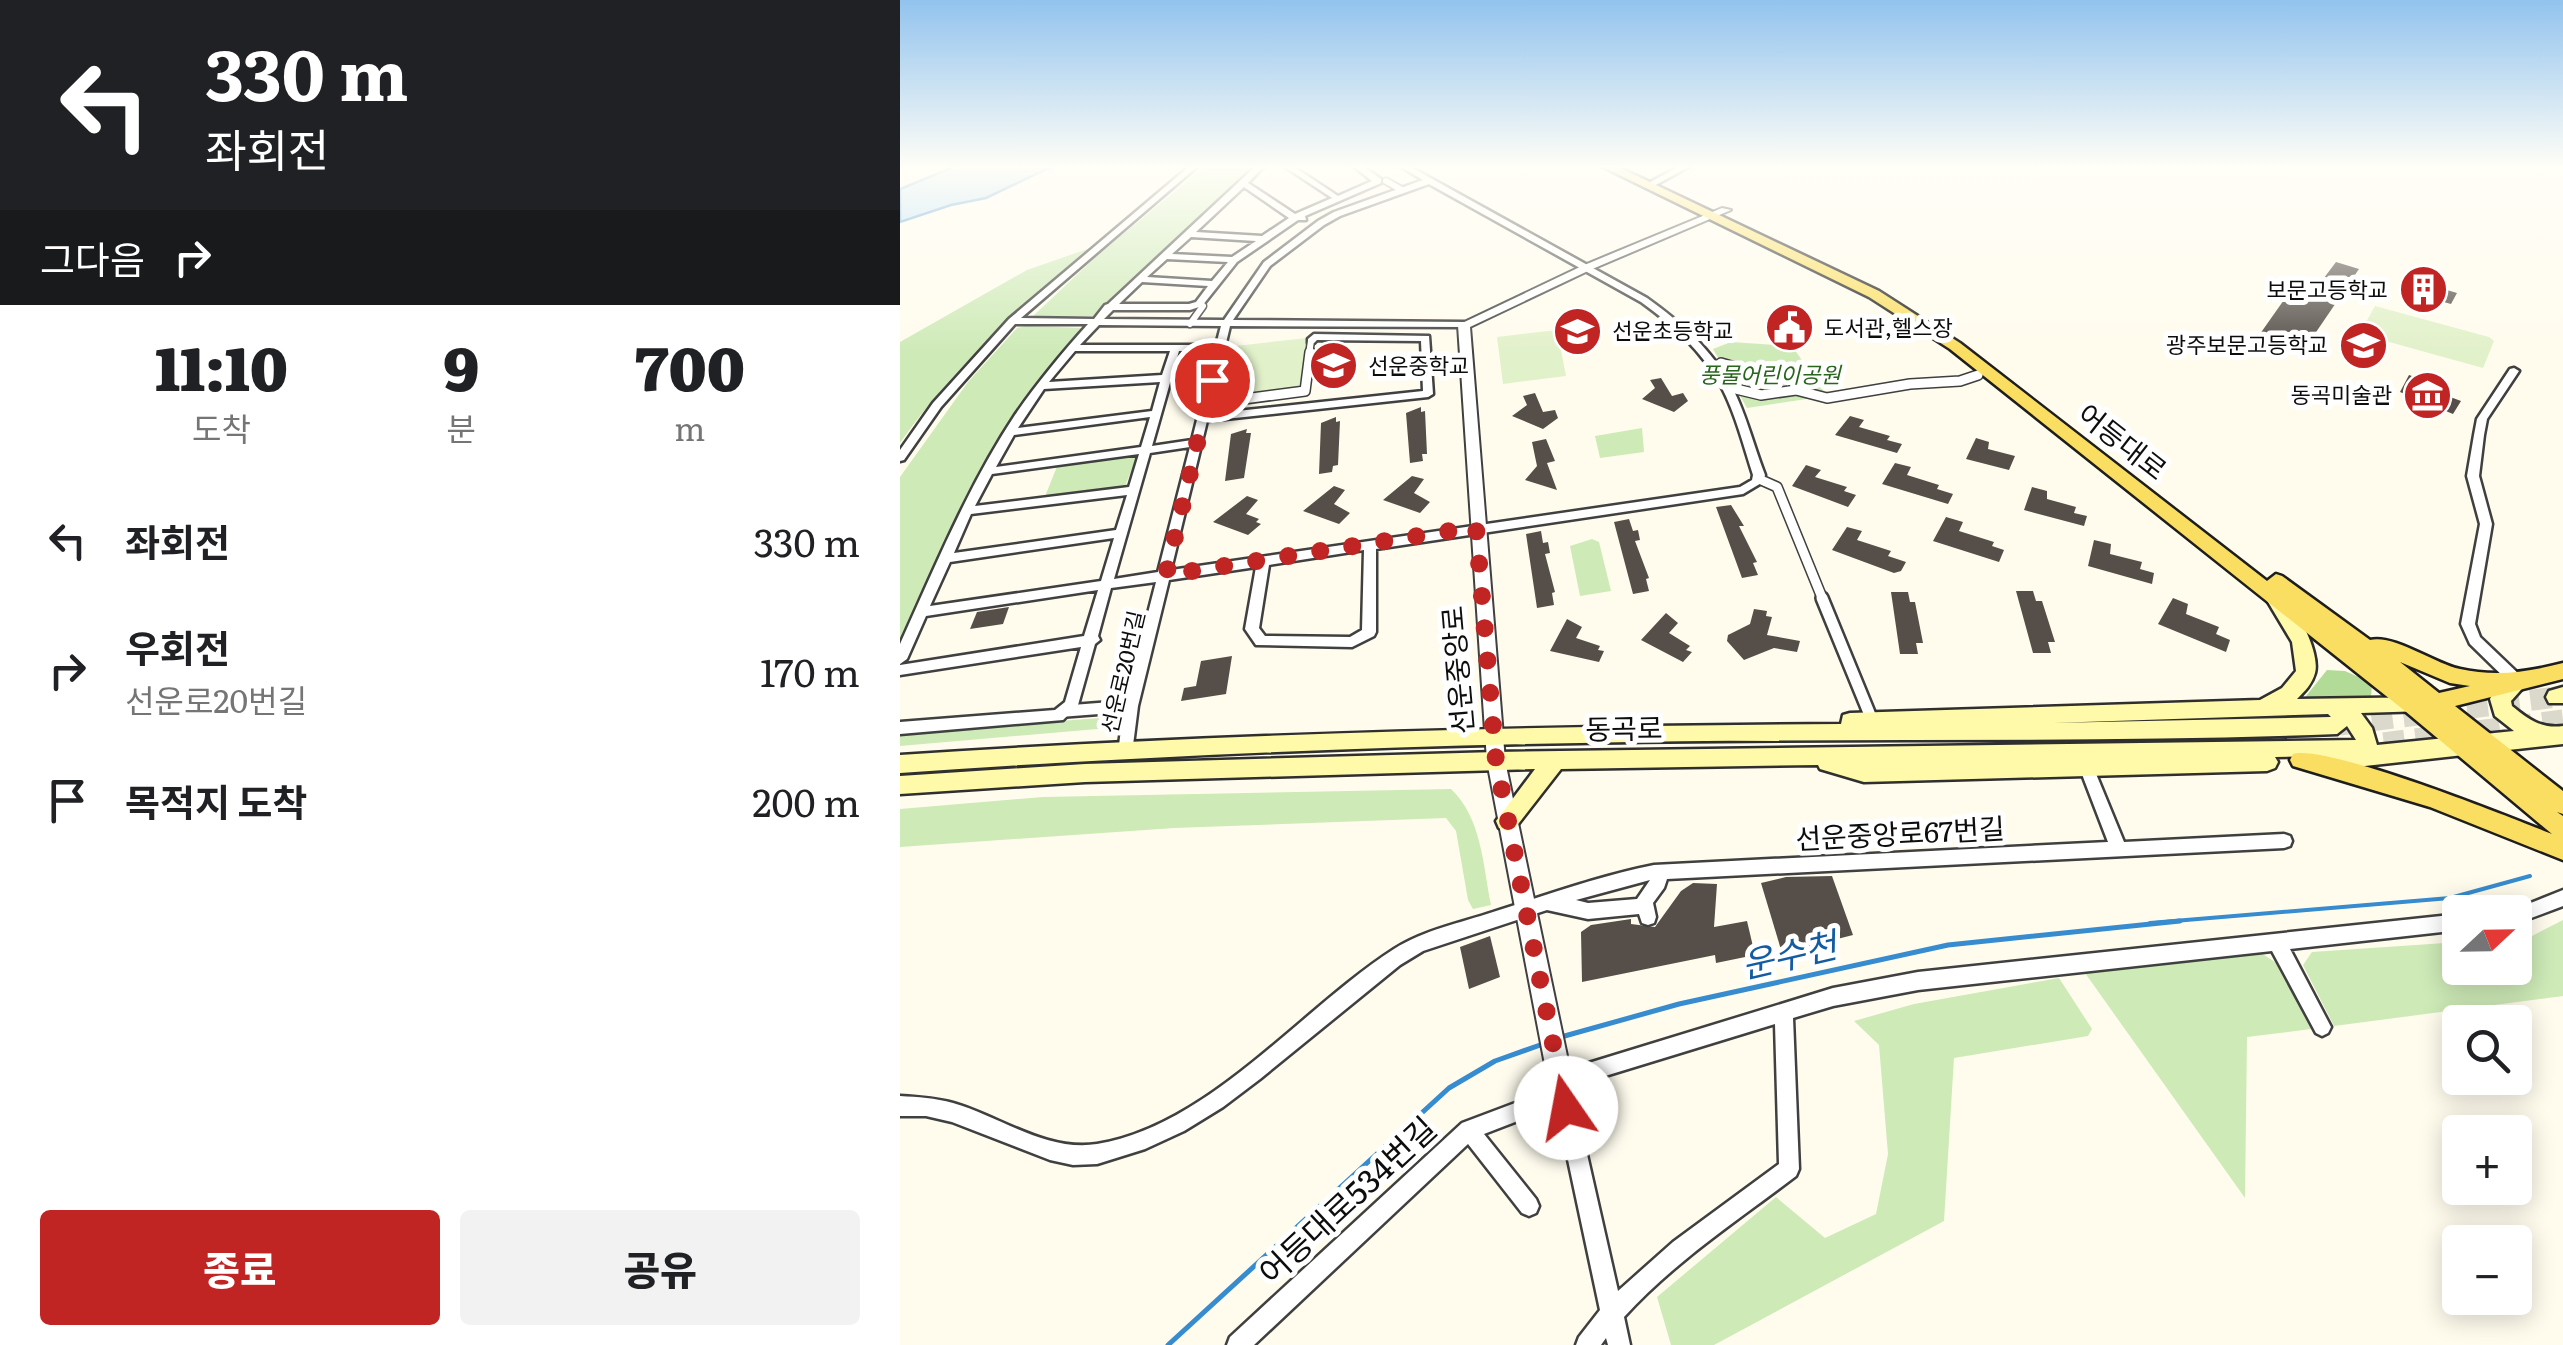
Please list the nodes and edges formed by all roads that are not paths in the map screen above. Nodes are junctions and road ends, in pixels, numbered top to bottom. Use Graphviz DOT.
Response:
graph roads {
  1 [pos="1123,228"];
  2 [pos="1194,228"];
  3 [pos="1280,228"];
  4 [pos="1316,228"];
  5 [pos="1513,228"];
  6 [pos="1683,228"];
  7 [pos="1746,228"];
  8 [pos="1752,228"];
  9 [pos="1187,234"];
  10 [pos="1264,239"];
  11 [pos="1163,256"];
  12 [pos="1234,260"];
  13 [pos="1586,268"];
  14 [pos="1139,279"];
  15 [pos="1214,284"];
  16 [pos="1203,306"];
  17 [pos="1108,307"];
  18 [pos="1012,322"];
  19 [pos="1093,323"];
  20 [pos="1190,324"];
  21 [pos="1226,324"];
  22 [pos="1464,324"];
  23 [pos="1311,340"];
  24 [pos="1072,348"];
  25 [pos="1175,348"];
  26 [pos="1218,348"];
  27 [pos="1721,362"];
  28 [pos="1746,370"];
  29 [pos="2514,371"];
  30 [pos="1978,376"];
  31 [pos="1168,378"];
  32 [pos="1041,386"];
  33 [pos="1736,388"];
  34 [pos="1206,404"];
  35 [pos="1158,413"];
  36 [pos="1203,418"];
  37 [pos="1010,432"];
  38 [pos="1198,443"];
  39 [pos="1147,450"];
  40 [pos="900,458"];
  41 [pos="990,470"];
  42 [pos="1759,478"];
  43 [pos="1134,490"];
  44 [pos="968,512"];
  45 [pos="1476,527"];
  46 [pos="1121,533"];
  47 [pos="1370,546"];
  48 [pos="946,558"];
  49 [pos="1263,561"];
  50 [pos="1166,575"];
  51 [pos="1108,584"];
  52 [pos="2273,595"];
  53 [pos="921,612"];
  54 [pos="2341,629"];
  55 [pos="1093,640"];
  56 [pos="900,659"];
  57 [pos="900,670"];
  58 [pos="2563,671"];
  59 [pos="2518,682"];
  60 [pos="2437,702"];
  61 [pos="2412,704"];
  62 [pos="1131,706"];
  63 [pos="2238,708"];
  64 [pos="1066,711"];
  65 [pos="2334,717"];
  66 [pos="1872,720"];
  67 [pos="900,728"];
  68 [pos="1688,732"];
  69 [pos="2560,736"];
  70 [pos="1494,738"];
  71 [pos="2492,746"];
  72 [pos="2466,748"];
  73 [pos="1125,753"];
  74 [pos="2353,753"];
  75 [pos="1806,756"];
  76 [pos="1555,760"];
  77 [pos="2301,760"];
  78 [pos="1496,761"];
  79 [pos="900,764"];
  80 [pos="2087,769"];
  81 [pos="900,786"];
  82 [pos="2563,804"];
  83 [pos="1507,821"];
  84 [pos="2563,830"];
  85 [pos="2284,841"];
  86 [pos="2118,847"];
  87 [pos="2563,850"];
  88 [pos="1661,872"];
  89 [pos="2563,898"];
  90 [pos="1546,902"];
  91 [pos="1524,910"];
  92 [pos="2532,910"];
  93 [pos="2442,924"];
  94 [pos="2277,942"];
  95 [pos="1784,1012"];
  96 [pos="2322,1027"];
  97 [pos="1558,1071"];
  98 [pos="900,1106"];
  99 [pos="1469,1130"];
  100 [pos="1529,1206"];
  101 [pos="1610,1311"];
  102 [pos="1238,1345"];
  103 [pos="1587,1345"];
  104 [pos="1619,1345"];
  1 -- 18 [label="street"];
  2 -- 9 [label="street"];
  3 -- 10 [label="street"];
  4 -- 21 [label="street, 선운로20번길"];
  5 -- 13 [label="street"];
  6 -- 13 [label="street"];
  7 -- 52 [label="main road, 어등대로"];
  8 -- 54 [label="main road, 어등대로"];
  9 -- 10 [label="street"];
  9 -- 11 [label="street"];
  10 -- 12 [label="street"];
  11 -- 12 [label="street"];
  11 -- 14 [label="street"];
  12 -- 15 [label="street"];
  13 -- 22 [label="street"];
  13 -- 42 [label="street"];
  14 -- 15 [label="street"];
  14 -- 17 [label="street"];
  15 -- 17 [label="street"];
  16 -- 20 [label="street"];
  17 -- 19 [label="street"];
  18 -- 19 [label="street"];
  18 -- 40 [label="street"];
  19 -- 20 [label="street"];
  19 -- 24 [label="street"];
  20 -- 21 [label="street"];
  21 -- 22 [label="street"];
  21 -- 26 [label="street, 선운로20번길"];
  22 -- 45 [label="street, 선운중앙로"];
  23 -- 34 [label="street"];
  23 -- 36 [label="street"];
  24 -- 25 [label="street"];
  24 -- 32 [label="street"];
  25 -- 26 [label="street"];
  25 -- 31 [label="street"];
  26 -- 34 [label="street, 선운로20번길"];
  27 -- 28 [label="street"];
  29 -- 59 [label="street"];
  30 -- 33 [label="street"];
  31 -- 32 [label="street"];
  31 -- 35 [label="street"];
  32 -- 37 [label="street"];
  34 -- 36 [label="street, 선운로20번길"];
  35 -- 37 [label="street"];
  35 -- 39 [label="street"];
  36 -- 38 [label="street, 선운로20번길"];
  37 -- 41 [label="street"];
  38 -- 39 [label="street"];
  38 -- 50 [label="street, 선운로20번길"];
  39 -- 41 [label="street"];
  39 -- 43 [label="street"];
  41 -- 44 [label="street"];
  42 -- 45 [label="street"];
  42 -- 66 [label="street"];
  43 -- 44 [label="street"];
  43 -- 46 [label="street"];
  44 -- 48 [label="street"];
  45 -- 47 [label="street"];
  45 -- 70 [label="street, 선운중앙로"];
  46 -- 48 [label="street"];
  46 -- 51 [label="street"];
  47 -- 49 [label="street"];
  47 -- 49 [label="street"];
  48 -- 53 [label="street"];
  49 -- 50 [label="street"];
  50 -- 51 [label="street"];
  50 -- 62 [label="street, 선운로20번길"];
  51 -- 53 [label="street"];
  51 -- 55 [label="street"];
  52 -- 61 [label="main road, 어등대로"];
  52 -- 63 [label="main road"];
  53 -- 56 [label="street"];
  54 -- 59 [label="main road"];
  54 -- 60 [label="main road, 어등대로"];
  55 -- 57 [label="street"];
  55 -- 64 [label="street"];
  58 -- 59 [label="main road"];
  59 -- 60 [label="main road"];
  59 -- 69 [label="main road"];
  60 -- 61 [label="main road"];
  60 -- 71 [label="main road, 어등대로"];
  61 -- 65 [label="main road"];
  61 -- 72 [label="main road, 어등대로"];
  62 -- 64 [label="street"];
  62 -- 73 [label="street, 선운로20번길"];
  63 -- 65 [label="main road"];
  63 -- 66 [label="main road"];
  64 -- 67 [label="street"];
  65 -- 68 [label="main road, 동곡로"];
  65 -- 74 [label="main road"];
  66 -- 68 [label="main road"];
  68 -- 70 [label="main road, 동곡로"];
  69 -- 71 [label="main road"];
  70 -- 73 [label="main road, 동곡로"];
  70 -- 78 [label="street, 선운중앙로"];
  71 -- 72 [label="main road"];
  71 -- 82 [label="main road, 어등대로"];
  72 -- 74 [label="main road"];
  72 -- 84 [label="main road, 어등대로"];
  73 -- 79 [label="main road, 동곡로"];
  74 -- 75 [label="main road, 동곡로"];
  74 -- 77 [label="main road"];
  75 -- 76 [label="main road, 동곡로"];
  75 -- 80 [label="main road"];
  76 -- 78 [label="main road, 동곡로"];
  76 -- 83 [label="main road"];
  77 -- 80 [label="main road"];
  77 -- 87 [label="main road"];
  78 -- 81 [label="main road, 동곡로"];
  78 -- 83 [label="street, 선운중앙로"];
  80 -- 86 [label="street"];
  83 -- 91 [label="street, 선운중앙로"];
  85 -- 86 [label="street, 선운중앙로67번길"];
  86 -- 88 [label="street, 선운중앙로67번길"];
  88 -- 90 [label="street, 선운중앙로67번길"];
  88 -- 90 [label="street"];
  89 -- 92 [label="street"];
  90 -- 91 [label="street, 선운중앙로67번길"];
  91 -- 97 [label="street, 선운중앙로"];
  91 -- 98 [label="street, 선운중앙로67번길"];
  93 -- 94 [label="street"];
  94 -- 95 [label="street"];
  94 -- 96 [label="street"];
  95 -- 97 [label="street"];
  95 -- 101 [label="street"];
  97 -- 99 [label="street, 어등대로534번길"];
  97 -- 101 [label="street, 선운중앙로"];
  99 -- 100 [label="street"];
  99 -- 102 [label="street, 어등대로534번길"];
  101 -- 103 [label="street"];
  101 -- 104 [label="street, 선운중앙로"];
}
